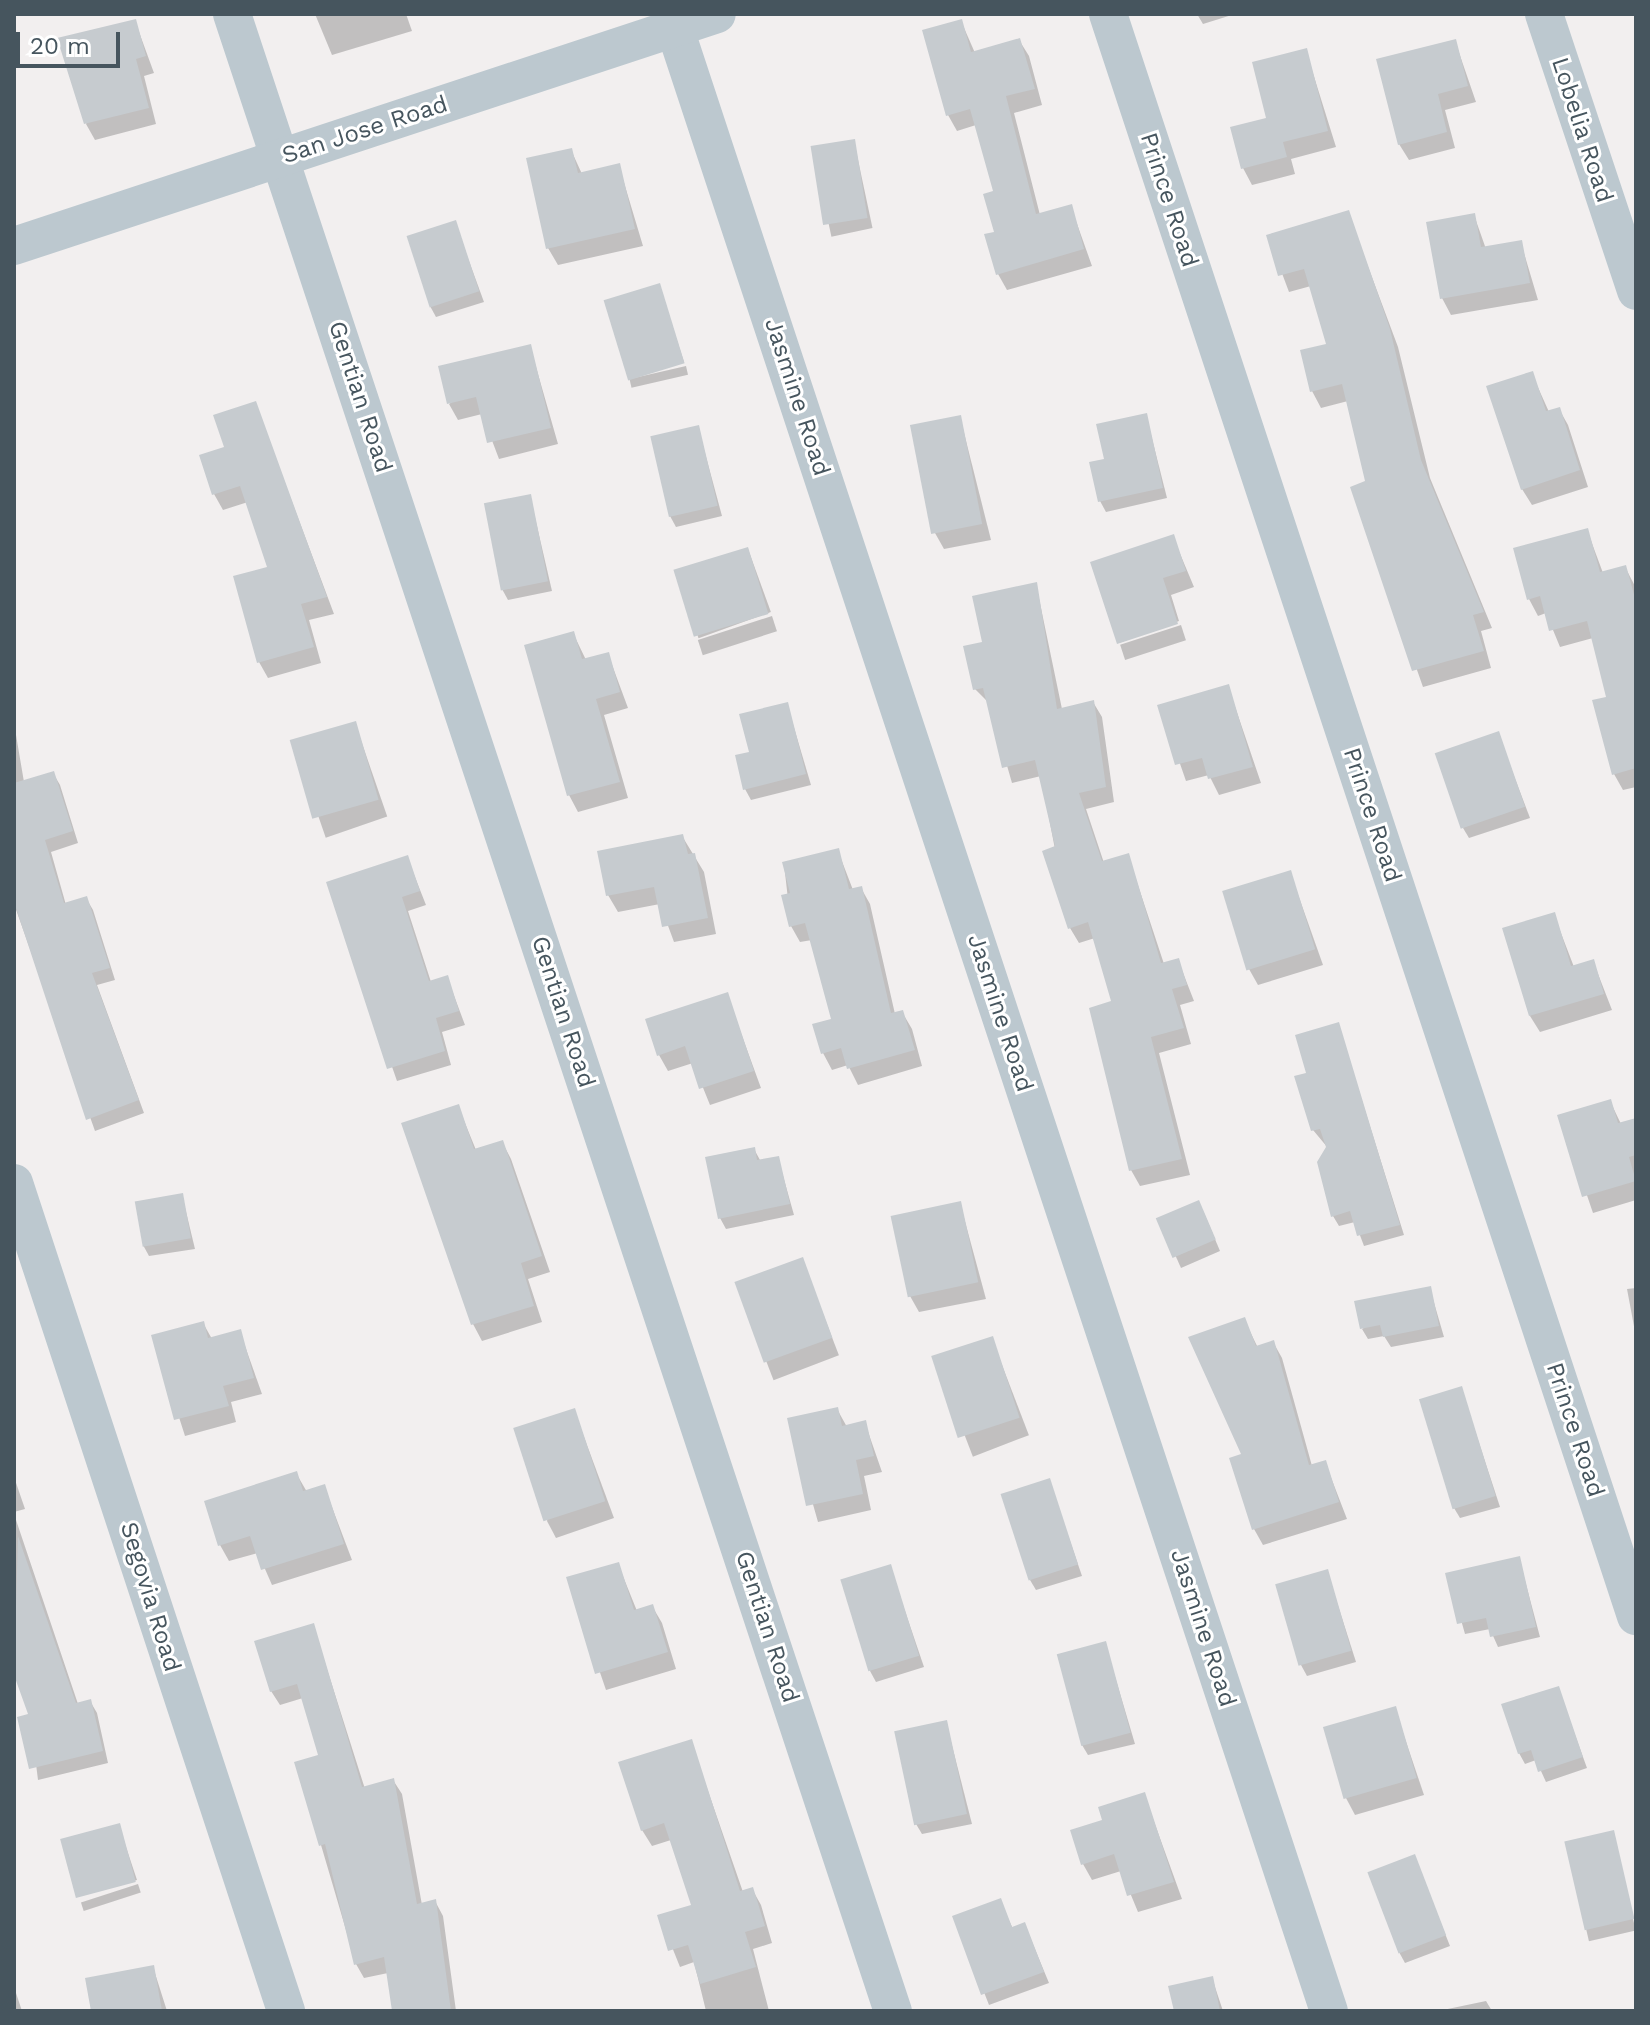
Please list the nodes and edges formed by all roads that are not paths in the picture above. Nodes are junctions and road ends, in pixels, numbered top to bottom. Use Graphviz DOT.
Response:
graph roads {
  1 [pos="232,14"];
  2 [pos="717,14"];
  3 [pos="1108,14"];
  4 [pos="1544,14"];
  5 [pos="672,21"];
  6 [pos="278,159"];
  7 [pos="14,246"];
  8 [pos="1636,291"];
  9 [pos="14,1183"];
  10 [pos="1636,1616"];
  11 [pos="286,2011"];
  12 [pos="893,2011"];
  13 [pos="1329,2011"];
  1 -- 6 [label="street, Gentian Road"];
  2 -- 5 [label="street, San Jose Road"];
  3 -- 10 [label="street, Prince Road"];
  4 -- 8 [label="street, Lobelia Road"];
  5 -- 6 [label="street, San Jose Road"];
  5 -- 13 [label="street, Jasmine Road"];
  6 -- 7 [label="street, San Jose Road"];
  6 -- 12 [label="street, Gentian Road"];
  9 -- 11 [label="street, Segovia Road"];
}
